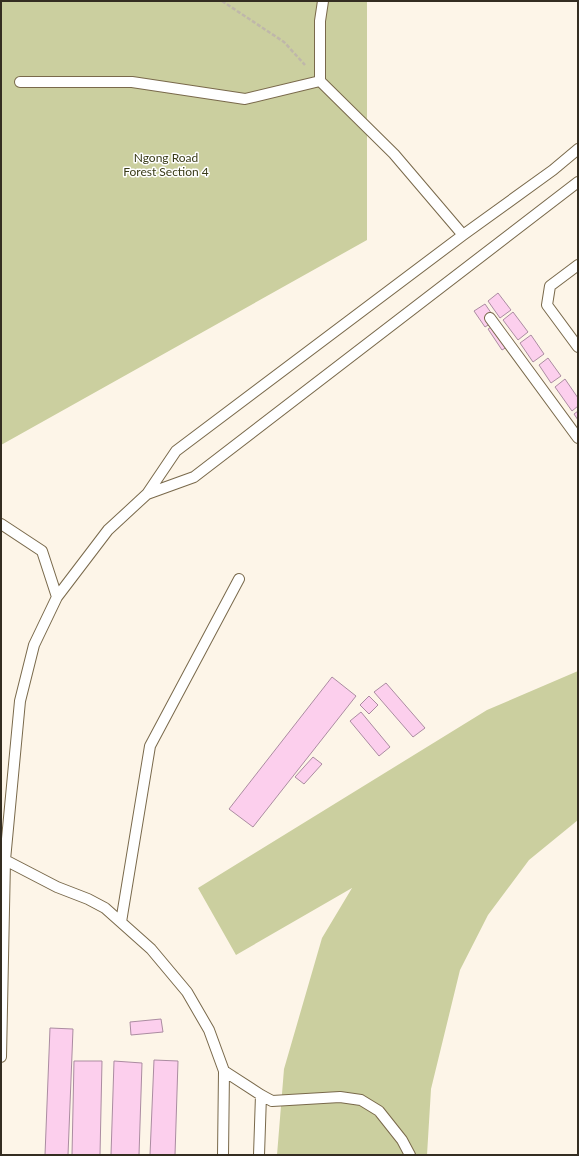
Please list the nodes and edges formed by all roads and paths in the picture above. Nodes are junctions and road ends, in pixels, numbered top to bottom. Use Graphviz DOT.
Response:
graph roads {
  1 [pos="222,1"];
  2 [pos="323,1"];
  3 [pos="320,81"];
  4 [pos="20,82"];
  5 [pos="578,149"];
  6 [pos="578,182"];
  7 [pos="463,235"];
  8 [pos="578,265"];
  9 [pos="490,318"];
  10 [pos="578,329"];
  11 [pos="569,336"];
  12 [pos="578,347"];
  13 [pos="578,438"];
  14 [pos="147,494"];
  15 [pos="1,524"];
  16 [pos="240,579"];
  17 [pos="57,597"];
  18 [pos="5,860"];
  19 [pos="121,922"];
  20 [pos="1,1057"];
  21 [pos="224,1071"];
  22 [pos="261,1095"];
  23 [pos="224,1155"];
  24 [pos="259,1155"];
  25 [pos="410,1155"];
  1 -- 3 [label="path"];
  2 -- 3 [label="lane"];
  3 -- 4 [label="lane"];
  3 -- 7 [label="lane"];
  5 -- 7 [label="lane"];
  6 -- 14 [label="lane"];
  7 -- 14 [label="lane"];
  8 -- 11 [label="lane"];
  9 -- 13 [label="lane"];
  10 -- 11 [label="lane"];
  11 -- 12 [label="lane"];
  14 -- 17 [label="lane"];
  15 -- 17 [label="lane"];
  16 -- 19 [label="lane"];
  17 -- 18 [label="lane"];
  18 -- 19 [label="lane"];
  18 -- 20 [label="lane"];
  19 -- 21 [label="lane"];
  21 -- 22 [label="lane"];
  21 -- 23 [label="lane"];
  22 -- 24 [label="lane"];
  22 -- 25 [label="lane"];
}
